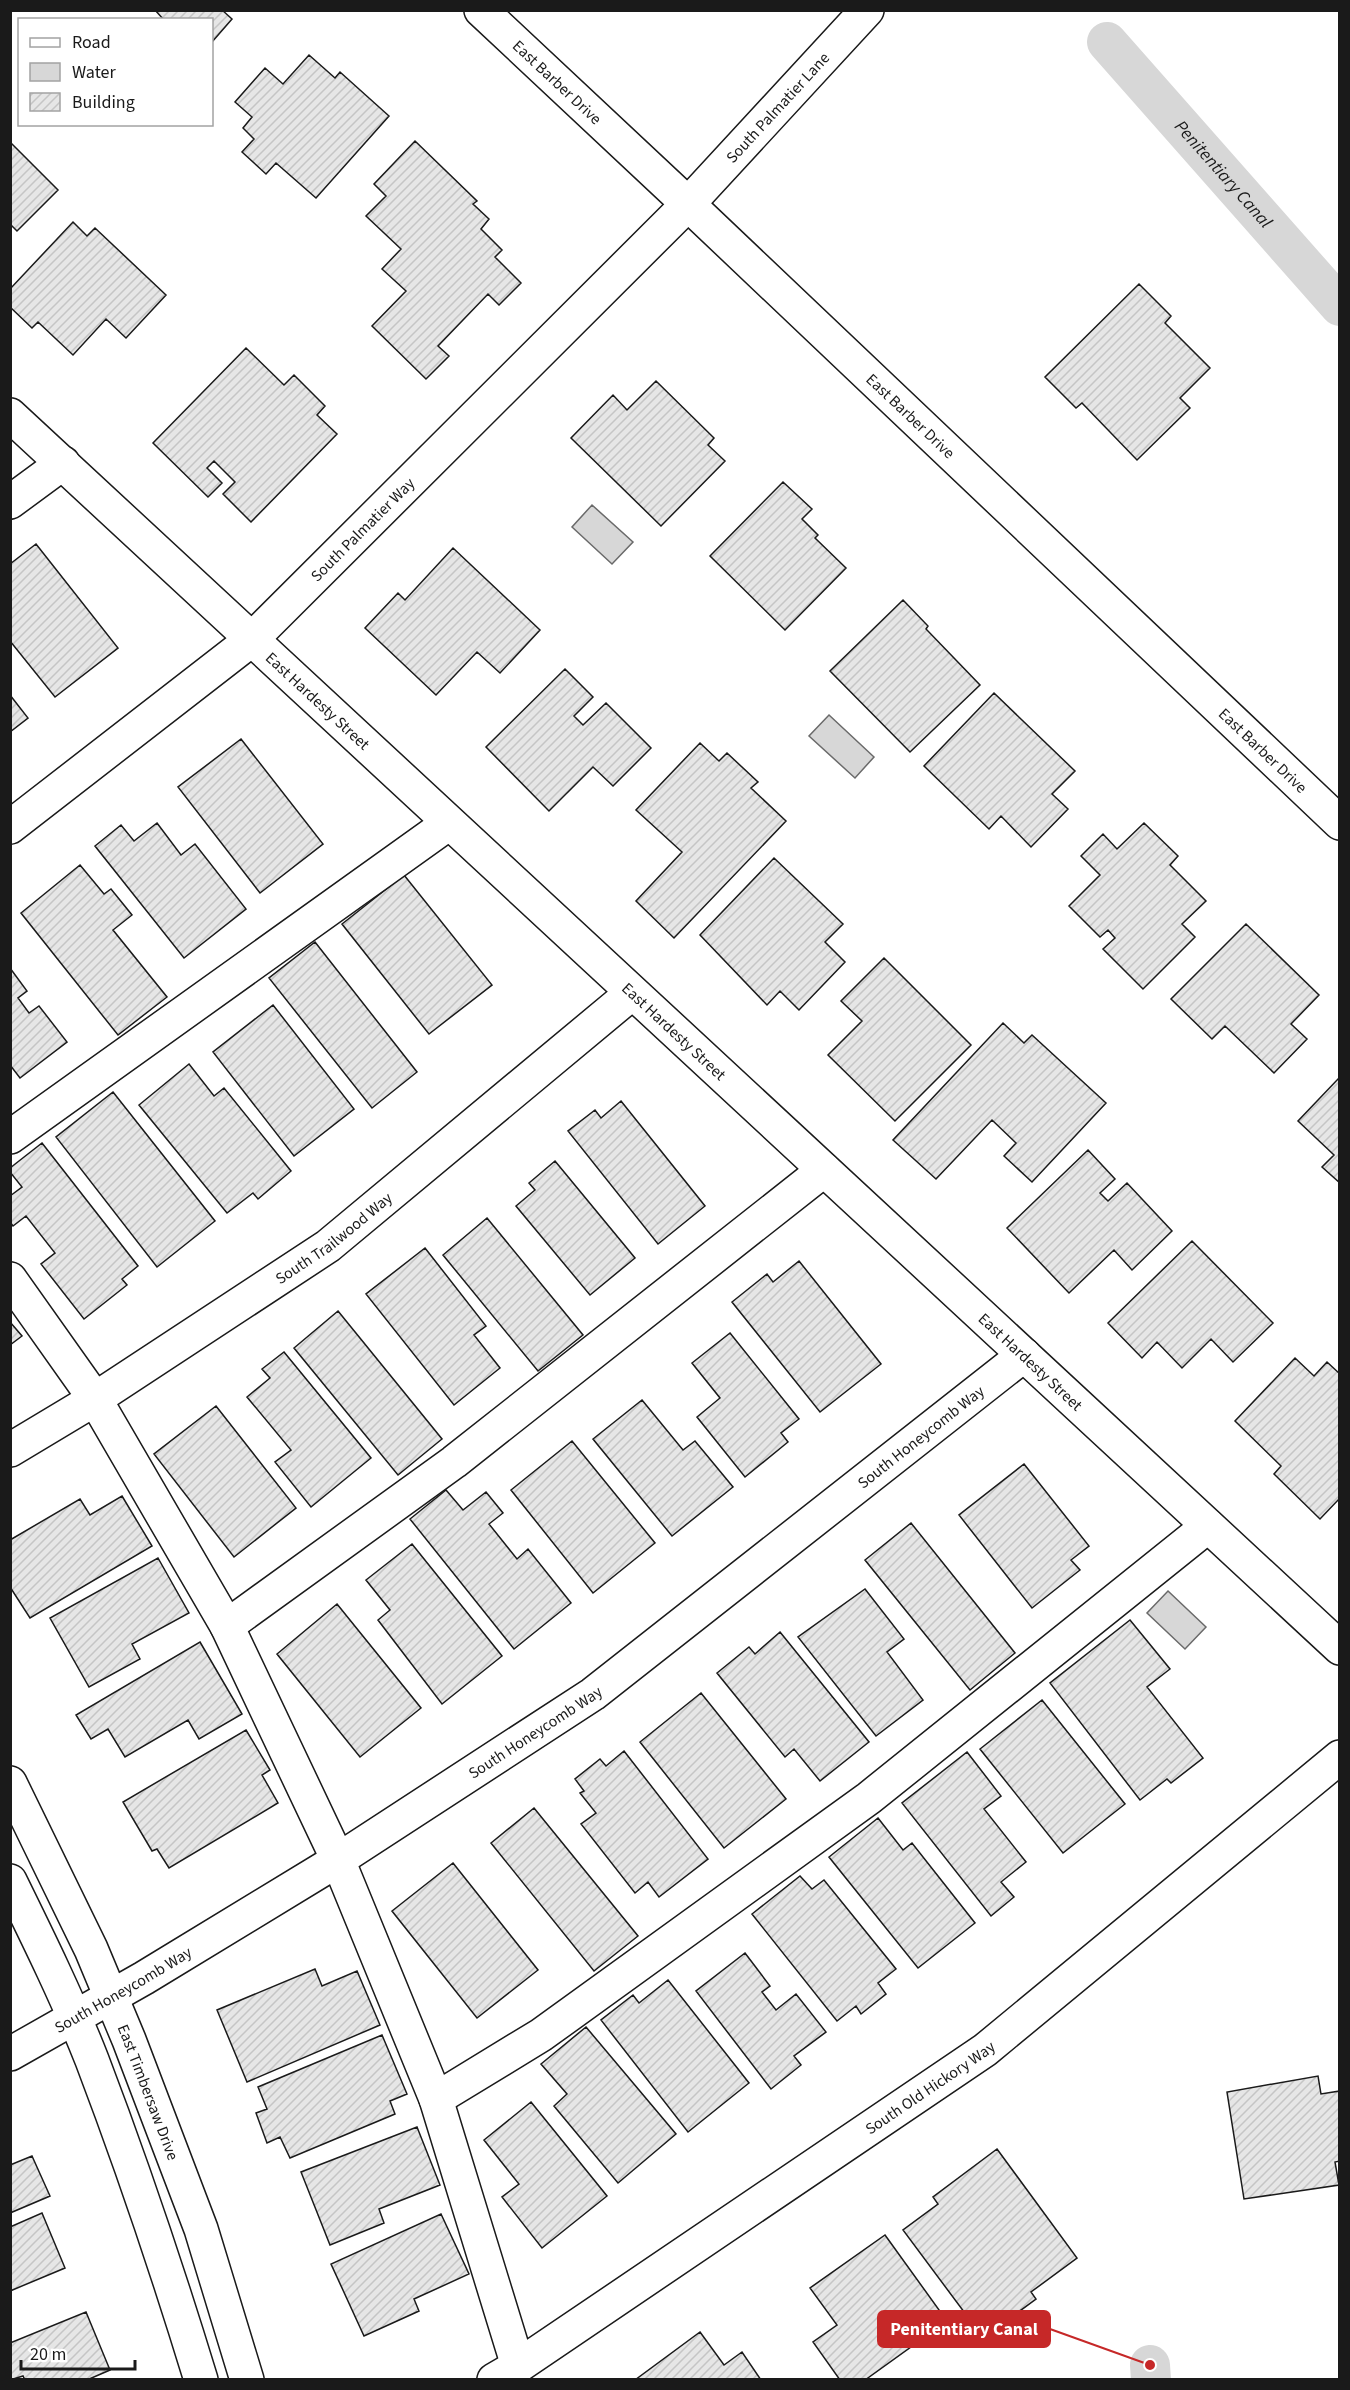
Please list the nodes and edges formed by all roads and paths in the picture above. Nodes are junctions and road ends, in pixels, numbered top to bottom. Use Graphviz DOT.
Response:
graph roads {
  1 [pos="481,10"];
  2 [pos="867,10"];
  3 [pos="688,204"];
  4 [pos="10,415"];
  5 [pos="63,463"];
  6 [pos="10,502"];
  7 [pos="251,640"];
  8 [pos="449,823"];
  9 [pos="1340,823"];
  10 [pos="10,827"];
  11 [pos="632,993"];
  12 [pos="10,1137"];
  13 [pos="824,1170"];
  14 [pos="10,1279"];
  15 [pos="1024,1355"];
  16 [pos="95,1399"];
  17 [pos="10,1450"];
  18 [pos="1208,1526"];
  19 [pos="227,1626"];
  20 [pos="1340,1648"];
  21 [pos="1340,1757"];
  22 [pos="10,1783"];
  23 [pos="338,1860"];
  24 [pos="10,1881"];
  25 [pos="111,1997"];
  26 [pos="74,2018"];
  27 [pos="10,2054"];
  28 [pos="436,2099"];
  29 [pos="506,2373"];
  30 [pos="201,2379"];
  31 [pos="247,2379"];
  1 -- 3 [label="street, East Barber Drive"];
  2 -- 3 [label="street, South Palmatier Lane"];
  3 -- 7 [label="street, South Palmatier Way"];
  3 -- 9 [label="street, East Barber Drive"];
  4 -- 5 [label="street, East Hardesty Street"];
  5 -- 6 [label="street"];
  5 -- 7 [label="street, East Hardesty Street"];
  7 -- 8 [label="street, East Hardesty Street"];
  7 -- 10 [label="street, South Palmatier Way"];
  8 -- 11 [label="street, East Hardesty Street"];
  8 -- 12 [label="street"];
  11 -- 13 [label="street, East Hardesty Street"];
  11 -- 16 [label="street, South Trailwood Way"];
  13 -- 15 [label="street, East Hardesty Street"];
  13 -- 19 [label="street"];
  14 -- 16 [label="street"];
  15 -- 18 [label="street, East Hardesty Street"];
  15 -- 23 [label="street, South Honeycomb Way"];
  16 -- 17 [label="street, South Trailwood Way"];
  16 -- 19 [label="street"];
  18 -- 20 [label="street, East Hardesty Street"];
  18 -- 28 [label="street"];
  19 -- 23 [label="street"];
  21 -- 29 [label="street, South Old Hickory Way"];
  22 -- 25 [label="street, East Timbersaw Drive"];
  23 -- 25 [label="street, South Honeycomb Way"];
  23 -- 28 [label="street"];
  24 -- 26 [label="street"];
  25 -- 26 [label="street, South Honeycomb Way"];
  25 -- 31 [label="street, East Timbersaw Drive"];
  26 -- 27 [label="street, South Honeycomb Way"];
  26 -- 30 [label="street"];
  28 -- 29 [label="street"];
}
